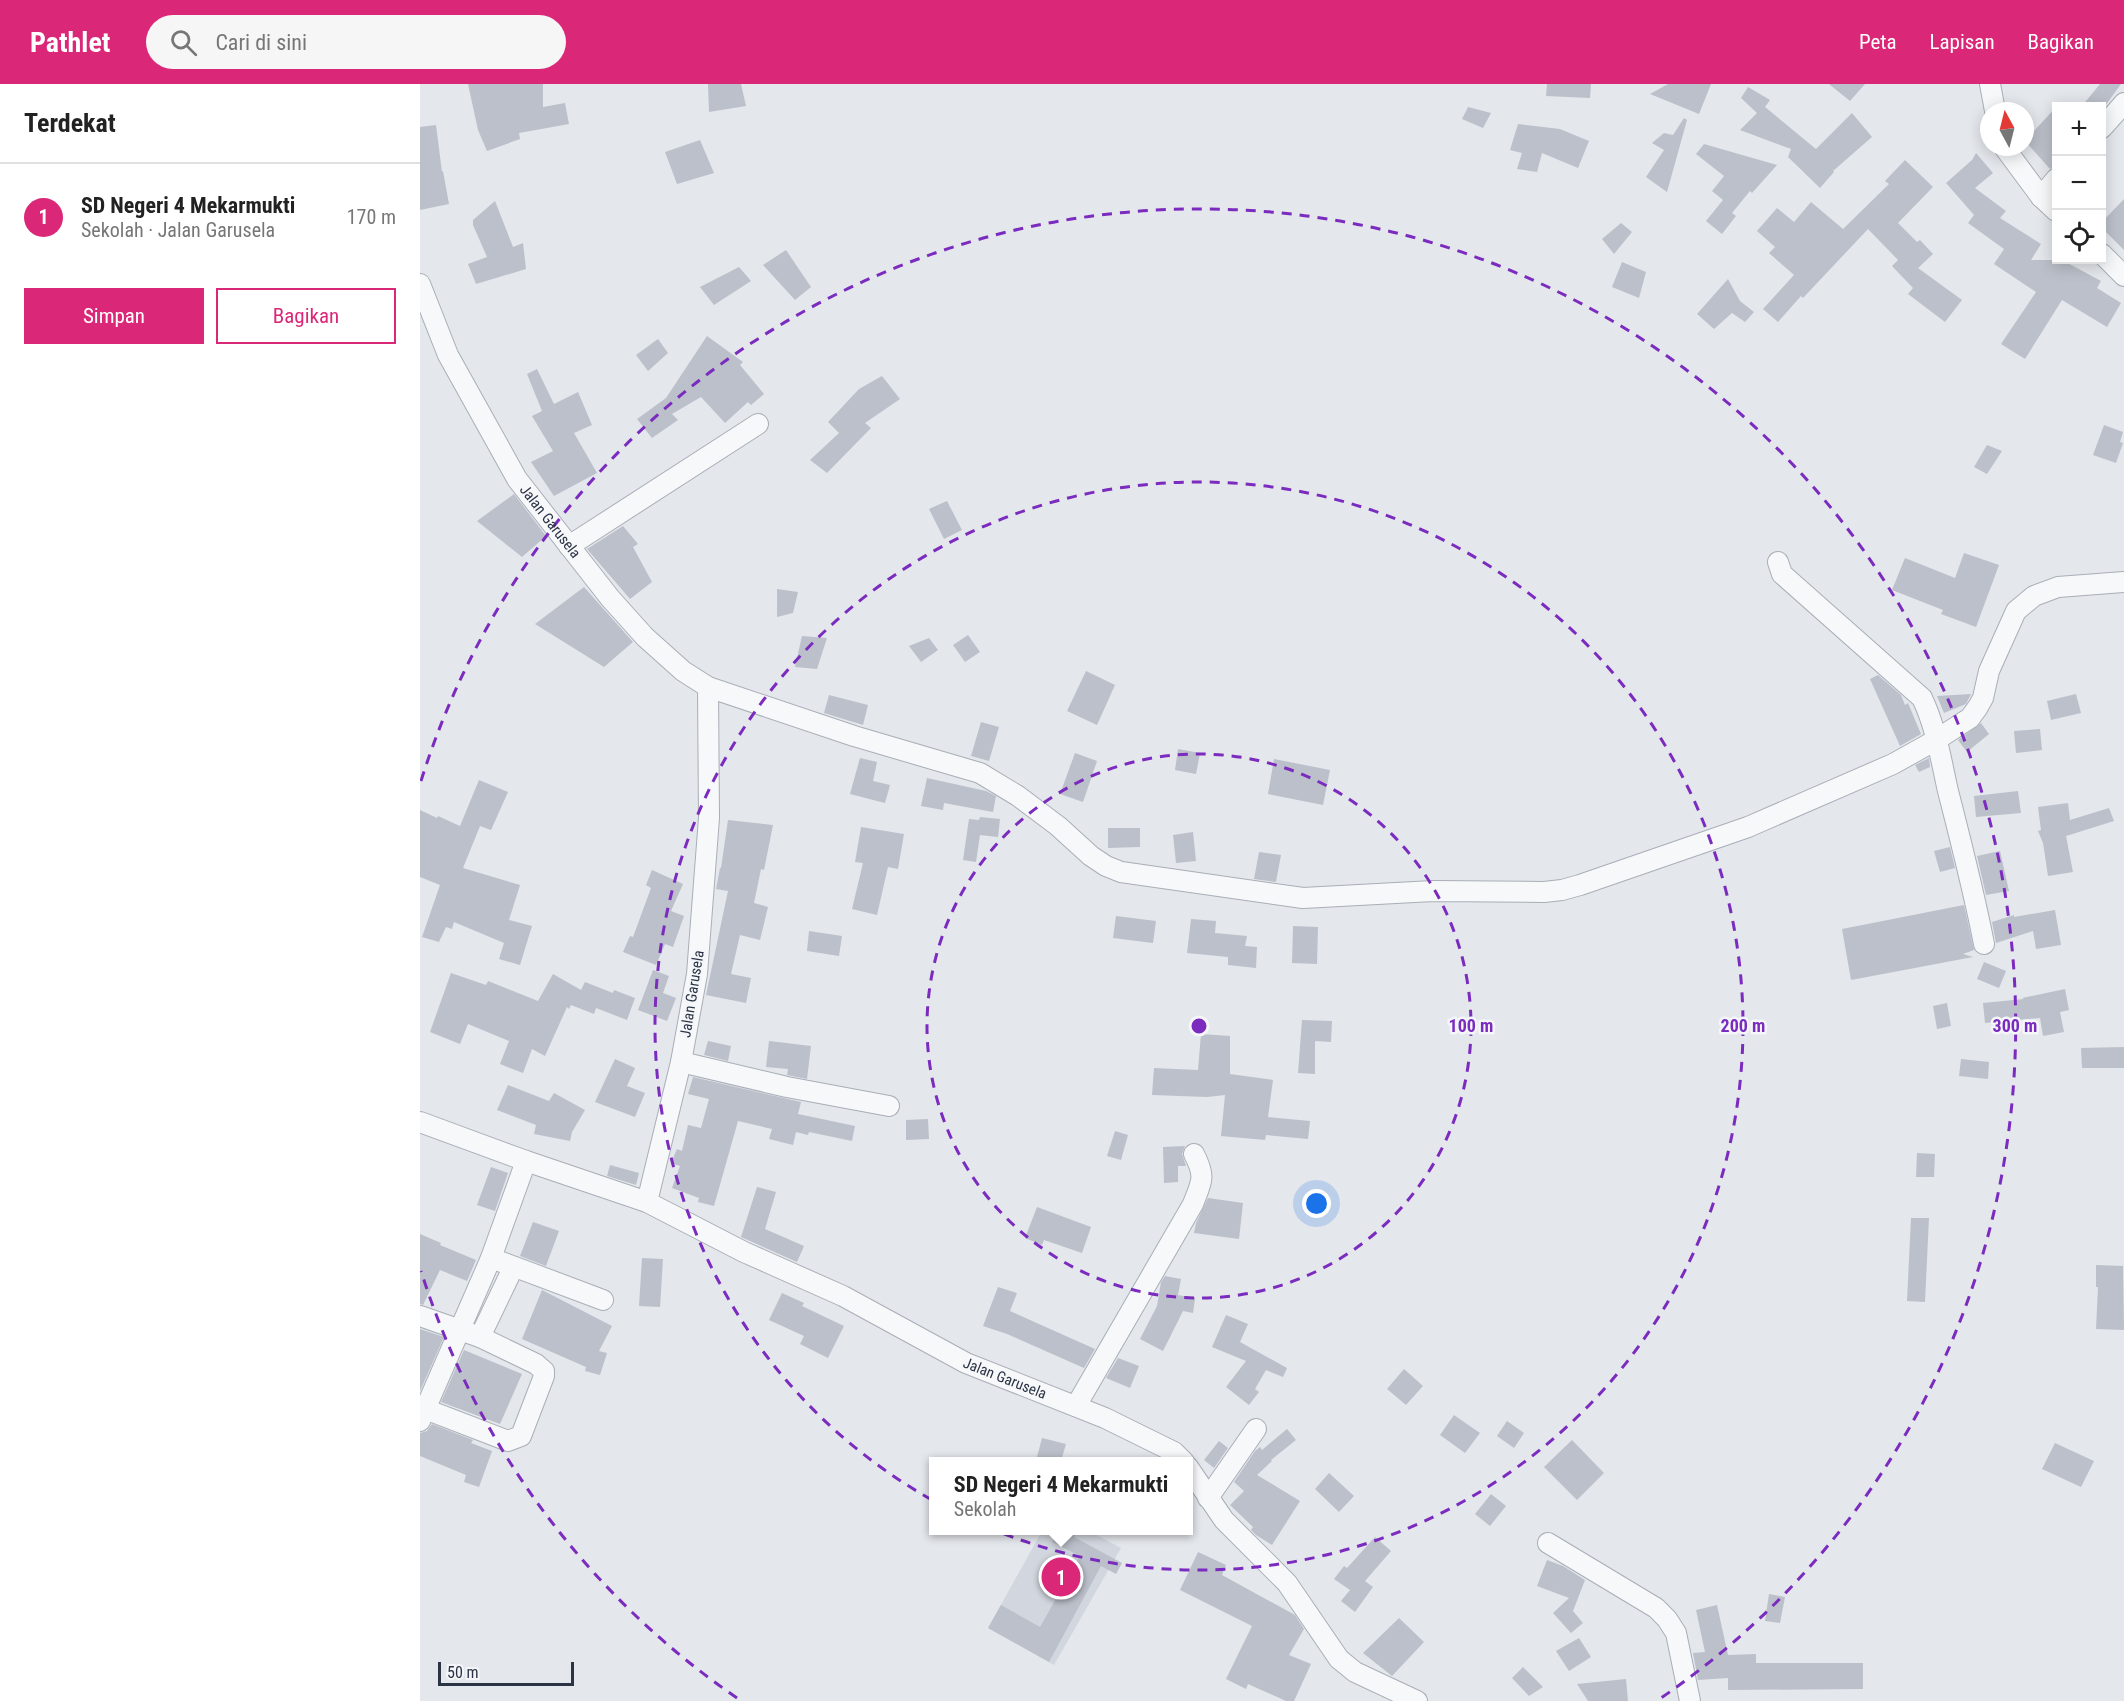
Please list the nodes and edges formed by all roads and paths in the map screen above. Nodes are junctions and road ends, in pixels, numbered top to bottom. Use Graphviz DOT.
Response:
graph roads {
  1 [pos="1990,84"];
  2 [pos="1993,102"];
  3 [pos="2124,103"];
  4 [pos="2106,123"];
  5 [pos="2011,156"];
  6 [pos="2052,184"];
  7 [pos="2041,197"];
  8 [pos="2055,210"];
  9 [pos="2106,258"];
  10 [pos="2124,276"];
  11 [pos="420,284"];
  12 [pos="758,424"];
  13 [pos="569,546"];
  14 [pos="1778,562"];
  15 [pos="2124,582"];
  16 [pos="708,687"];
  17 [pos="1936,740"];
  18 [pos="1984,944"];
  19 [pos="681,1062"];
  20 [pos="889,1106"];
  21 [pos="420,1122"];
  22 [pos="1194,1154"];
  23 [pos="526,1161"];
  24 [pos="647,1202"];
  25 [pos="491,1258"];
  26 [pos="513,1268"];
  27 [pos="603,1300"];
  28 [pos="420,1316"];
  29 [pos="459,1329"];
  30 [pos="480,1337"];
  31 [pos="1076,1406"];
  32 [pos="422,1412"];
  33 [pos="1256,1429"];
  34 [pos="1180,1457"];
  35 [pos="1193,1475"];
  36 [pos="1208,1498"];
  37 [pos="1548,1543"];
  38 [pos="1417,1701"];
  39 [pos="1690,1701"];
  1 -- 2 [label="street"];
  3 -- 4 [label="street"];
  5 -- 7 [label="street"];
  6 -- 7 [label="street"];
  7 -- 8 [label="street"];
  9 -- 10 [label="street"];
  11 -- 13 [label="street, Jalan Garusela"];
  12 -- 13 [label="street"];
  13 -- 16 [label="street, Jalan Garusela"];
  14 -- 17 [label="street"];
  15 -- 17 [label="street"];
  16 -- 17 [label="street"];
  16 -- 19 [label="street, Jalan Garusela"];
  17 -- 18 [label="street"];
  19 -- 20 [label="street"];
  19 -- 24 [label="street, Jalan Garusela"];
  21 -- 23 [label="street"];
  22 -- 31 [label="street"];
  23 -- 24 [label="street"];
  23 -- 25 [label="street"];
  24 -- 31 [label="street, Jalan Garusela"];
  25 -- 26 [label="street"];
  25 -- 29 [label="street"];
  26 -- 27 [label="street"];
  26 -- 30 [label="street"];
  28 -- 29 [label="street"];
  29 -- 30 [label="street"];
  29 -- 32 [label="street"];
  30 -- 32 [label="street"];
  31 -- 34 [label="street, Jalan Garusela"];
  33 -- 36 [label="street"];
  35 -- 36 [label="street"];
  36 -- 38 [label="street"];
  37 -- 39 [label="street"];
}
